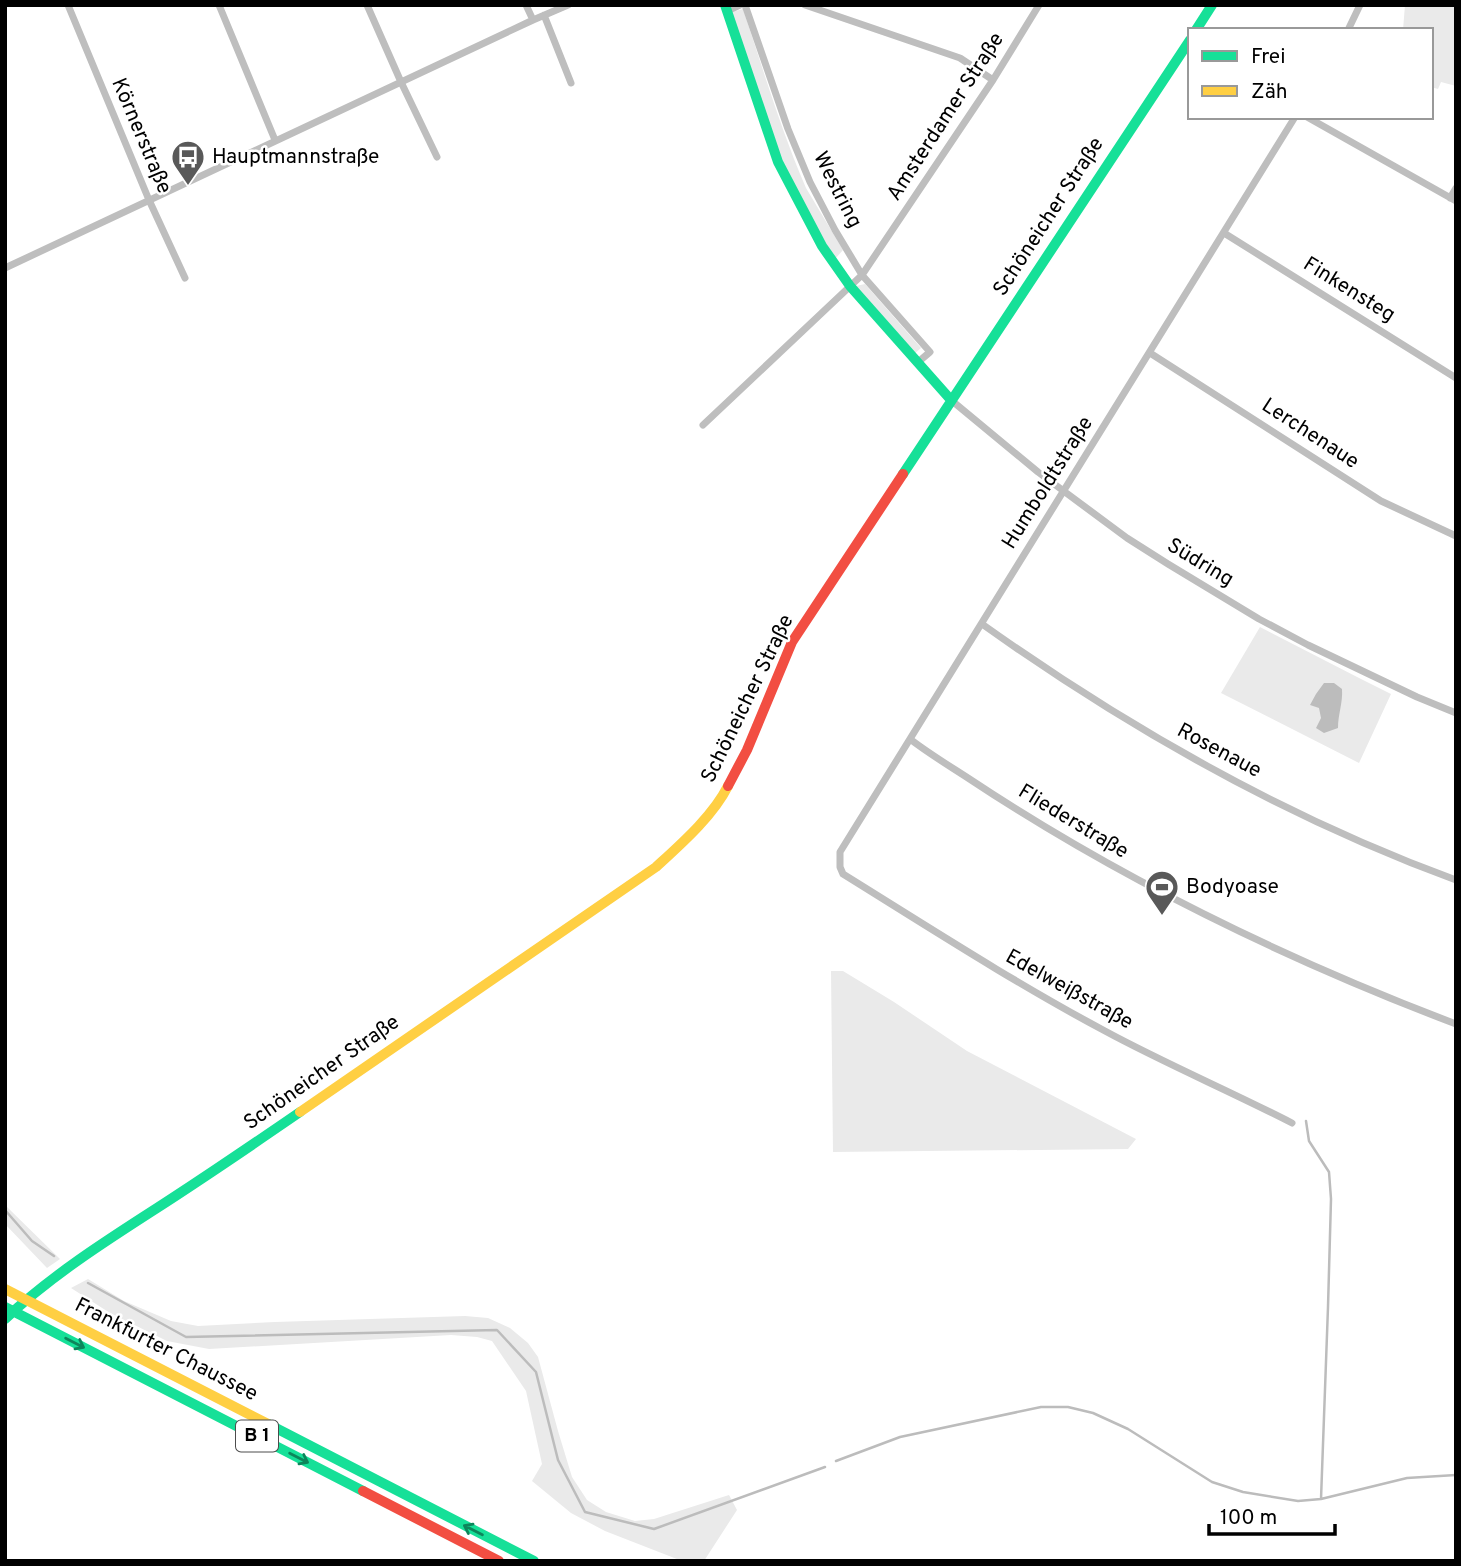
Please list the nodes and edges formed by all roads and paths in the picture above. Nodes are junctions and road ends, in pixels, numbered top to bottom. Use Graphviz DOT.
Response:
graph roads {
  1 [pos="68,5"];
  2 [pos="219,5"];
  3 [pos="367,5"];
  4 [pos="526,5"];
  5 [pos="568,5"];
  6 [pos="743,5"];
  7 [pos="805,5"];
  8 [pos="1039,5"];
  9 [pos="1212,5"];
  10 [pos="1360,5"];
  11 [pos="726,8"];
  12 [pos="544,15"];
  13 [pos="533,20"];
  14 [pos="1197,28"];
  15 [pos="1349,28"];
  16 [pos="1188,43"];
  17 [pos="993,80"];
  18 [pos="401,82"];
  19 [pos="571,83"];
  20 [pos="1294,119"];
  21 [pos="1311,119"];
  22 [pos="275,140"];
  23 [pos="437,157"];
  24 [pos="1456,188"];
  25 [pos="1453,199"];
  26 [pos="149,200"];
  27 [pos="1224,233"];
  28 [pos="5,268"];
  29 [pos="862,275"];
  30 [pos="185,278"];
  31 [pos="850,286"];
  32 [pos="1150,353"];
  33 [pos="917,363"];
  34 [pos="1456,378"];
  35 [pos="951,400"];
  36 [pos="703,425"];
  37 [pos="1063,491"];
  38 [pos="1456,536"];
  39 [pos="982,624"];
  40 [pos="1456,713"];
  41 [pos="910,739"];
  42 [pos="840,870"];
  43 [pos="1456,880"];
  44 [pos="1456,1024"];
  45 [pos="1292,1123"];
  46 [pos="5,1289"];
  47 [pos="26,1299"];
  48 [pos="10,1309"];
  49 [pos="5,1319"];
  50 [pos="499,1561"];
  51 [pos="534,1561"];
  1 -- 26 [label="street, Körnerstraße"];
  2 -- 22 [label="street"];
  3 -- 18 [label="street"];
  4 -- 13 [label="street"];
  5 -- 12 [label="street"];
  6 -- 11 [label="street"];
  6 -- 29 [label="street, Westring"];
  7 -- 17 [label="street"];
  8 -- 17 [label="street, Amsterdamer Straße"];
  9 -- 14 [label="main road"];
  10 -- 15 [label="street"];
  11 -- 31 [label="main road, Westring"];
  12 -- 13 [label="street"];
  12 -- 19 [label="street"];
  13 -- 18 [label="street"];
  16 -- 35 [label="main road, Schöneicher Straße"];
  17 -- 29 [label="street, Amsterdamer Straße"];
  18 -- 22 [label="street"];
  18 -- 23 [label="street"];
  20 -- 27 [label="street, Humboldtstraße"];
  21 -- 25 [label="street"];
  22 -- 26 [label="street"];
  24 -- 25 [label="street"];
  26 -- 28 [label="street"];
  26 -- 30 [label="street, Körnerstraße"];
  27 -- 32 [label="street, Humboldtstraße"];
  27 -- 34 [label="street, Finkensteg"];
  29 -- 31 [label="street, Amsterdamer Straße"];
  29 -- 33 [label="street, Westring"];
  31 -- 33 [label="main road, Westring"];
  31 -- 36 [label="street, Amsterdamer Straße"];
  32 -- 37 [label="street, Humboldtstraße"];
  32 -- 38 [label="street, Lerchenaue"];
  33 -- 35 [label="main road, Westring"];
  35 -- 37 [label="street, Südring"];
  35 -- 47 [label="main road, Schöneicher Straße"];
  37 -- 39 [label="street, Humboldtstraße"];
  37 -- 40 [label="street, Südring"];
  39 -- 41 [label="street, Humboldtstraße"];
  39 -- 43 [label="street, Rosenaue"];
  41 -- 42 [label="street, Humboldtstraße"];
  41 -- 44 [label="street, Fliederstraße"];
  42 -- 45 [label="street, Edelweißstraße"];
  46 -- 47 [label="main road, Frankfurter Chaussee / B 1"];
  47 -- 48 [label="main road, Schöneicher Straße"];
  51 -- 47 [label="main road, Frankfurter Chaussee / B 1, one-way"];
  48 -- 49 [label="main road, Schöneicher Straße"];
  48 -- 50 [label="main road, Frankfurter Chaussee / B 1, one-way"];
}
